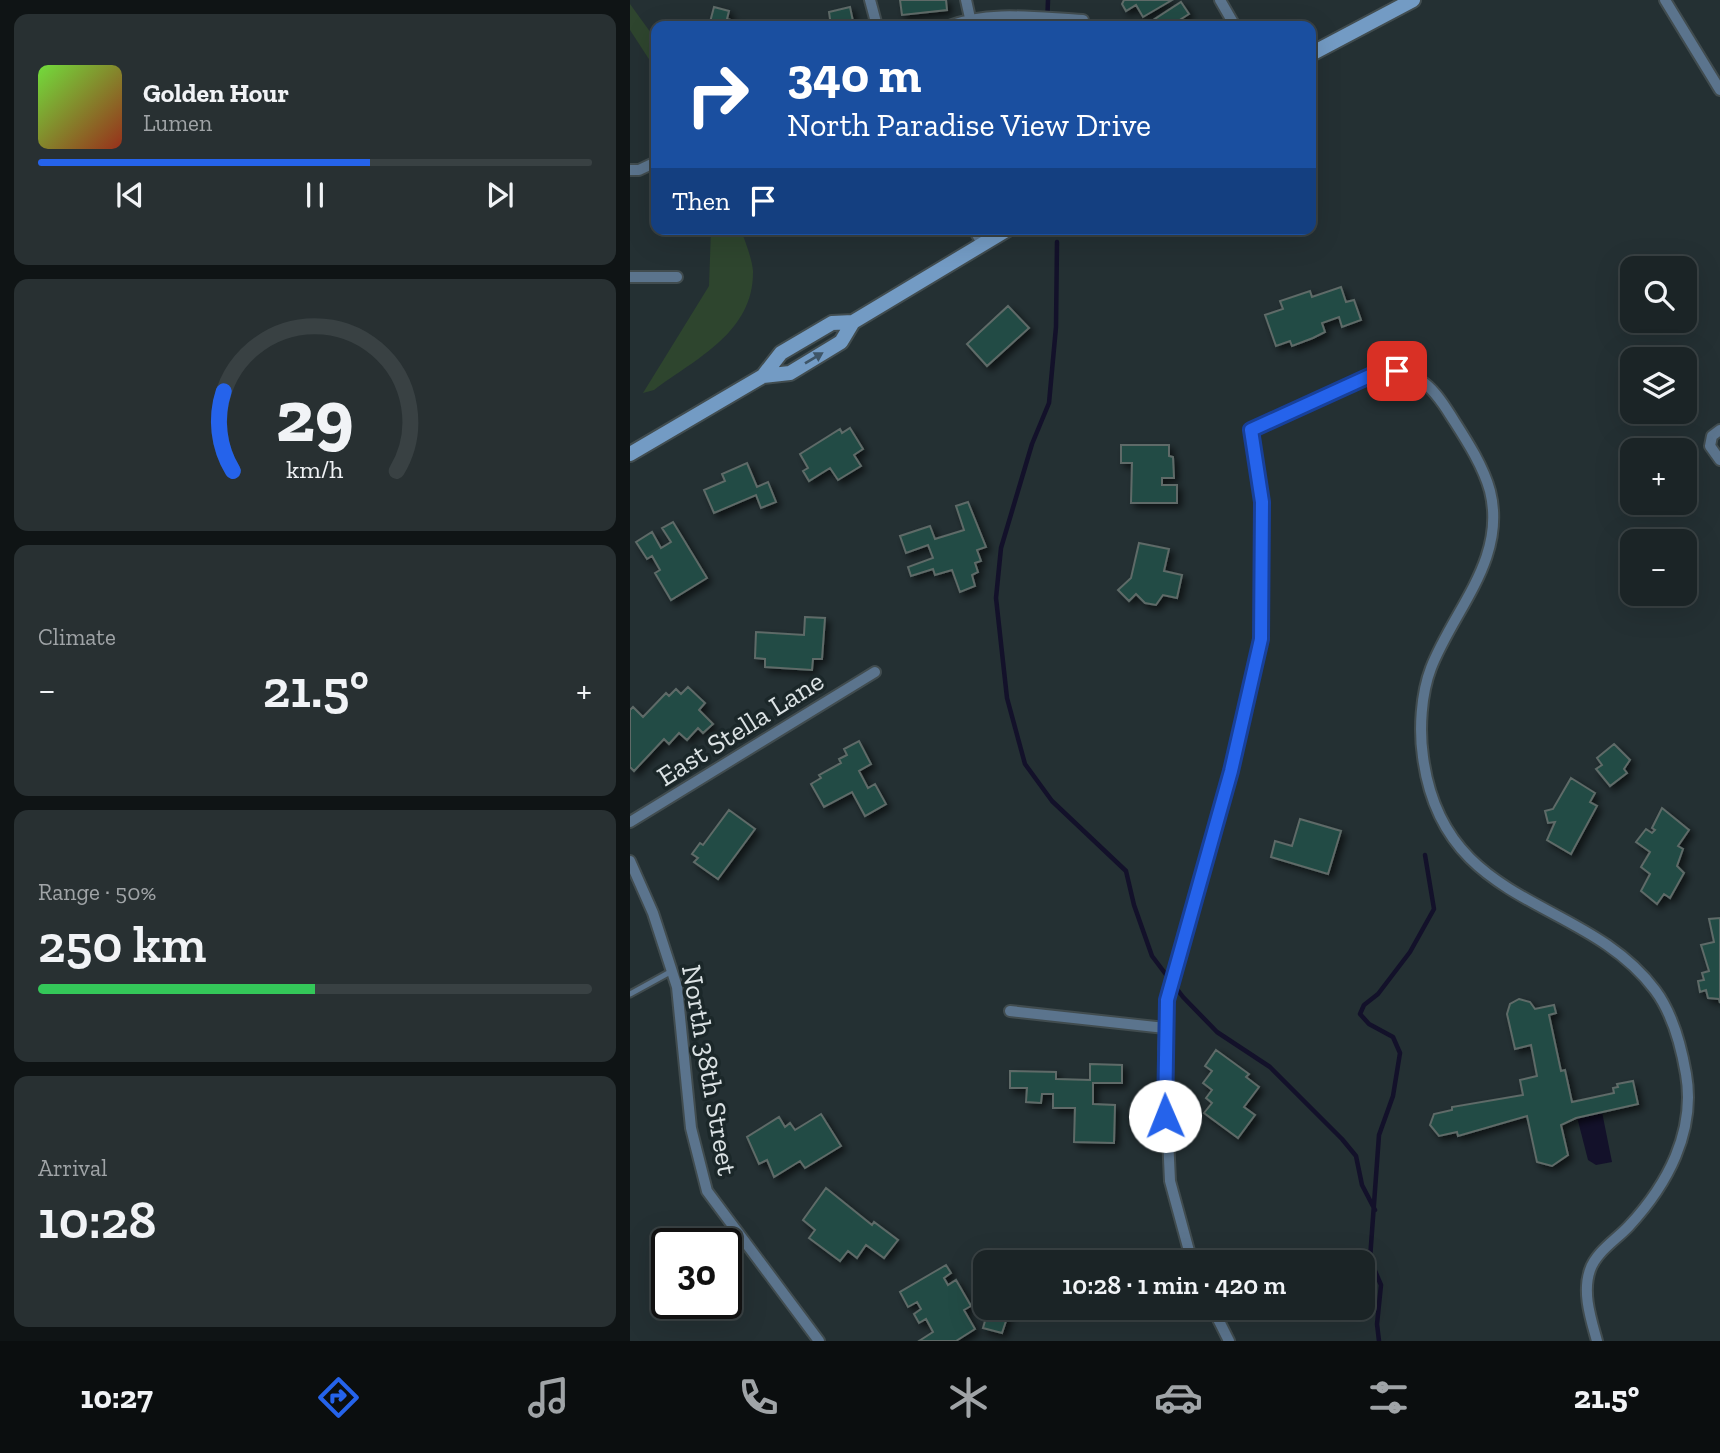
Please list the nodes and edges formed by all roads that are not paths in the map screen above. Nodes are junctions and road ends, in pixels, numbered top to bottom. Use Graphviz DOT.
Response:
graph roads {
  1 [pos="870,0"];
  2 [pos="966,0"];
  3 [pos="1220,0"];
  4 [pos="1413,0"];
  5 [pos="1665,0"];
  6 [pos="970,18"];
  7 [pos="1083,20"];
  8 [pos="876,21"];
  9 [pos="962,21"];
  10 [pos="1232,21"];
  11 [pos="1316,51"];
  12 [pos="1720,90"];
  13 [pos="651,164"];
  14 [pos="630,170"];
  15 [pos="977,235"];
  16 [pos="999,235"];
  17 [pos="983,245"];
  18 [pos="630,276"];
  19 [pos="677,277"];
  20 [pos="853,322"];
  21 [pos="763,376"];
  22 [pos="1720,430"];
  23 [pos="630,454"];
  24 [pos="1720,460"];
  25 [pos="875,672"];
  26 [pos="630,822"];
  27 [pos="630,861"];
  28 [pos="672,971"];
  29 [pos="630,995"];
  30 [pos="1010,1011"];
  31 [pos="1165,1028"];
  32 [pos="1189,1250"];
  33 [pos="1218,1320"];
  34 [pos="819,1341"];
  35 [pos="1229,1341"];
  36 [pos="1597,1341"];
  1 -- 8 [label="street"];
  2 -- 6 [label="street"];
  3 -- 10 [label="street"];
  4 -- 11 [label="main road"];
  5 -- 12 [label="street"];
  6 -- 7 [label="street"];
  6 -- 9 [label="street"];
  13 -- 14 [label="street"];
  15 -- 17 [label="street"];
  16 -- 17 [label="main road"];
  17 -- 20 [label="main road"];
  18 -- 19 [label="street"];
  20 -- 21 [label="main road"];
  21 -- 20 [label="main road, one-way"];
  21 -- 23 [label="main road"];
  22 -- 24 [label="street"];
  25 -- 26 [label="street, East Stella Lane"];
  27 -- 28 [label="street, North 38th Street"];
  28 -- 29 [label="lane"];
  28 -- 34 [label="street, North 38th Street"];
  30 -- 31 [label="street"];
  31 -- 32 [label="street"];
  31 -- 36 [label="street"];
  33 -- 35 [label="street"];
}
